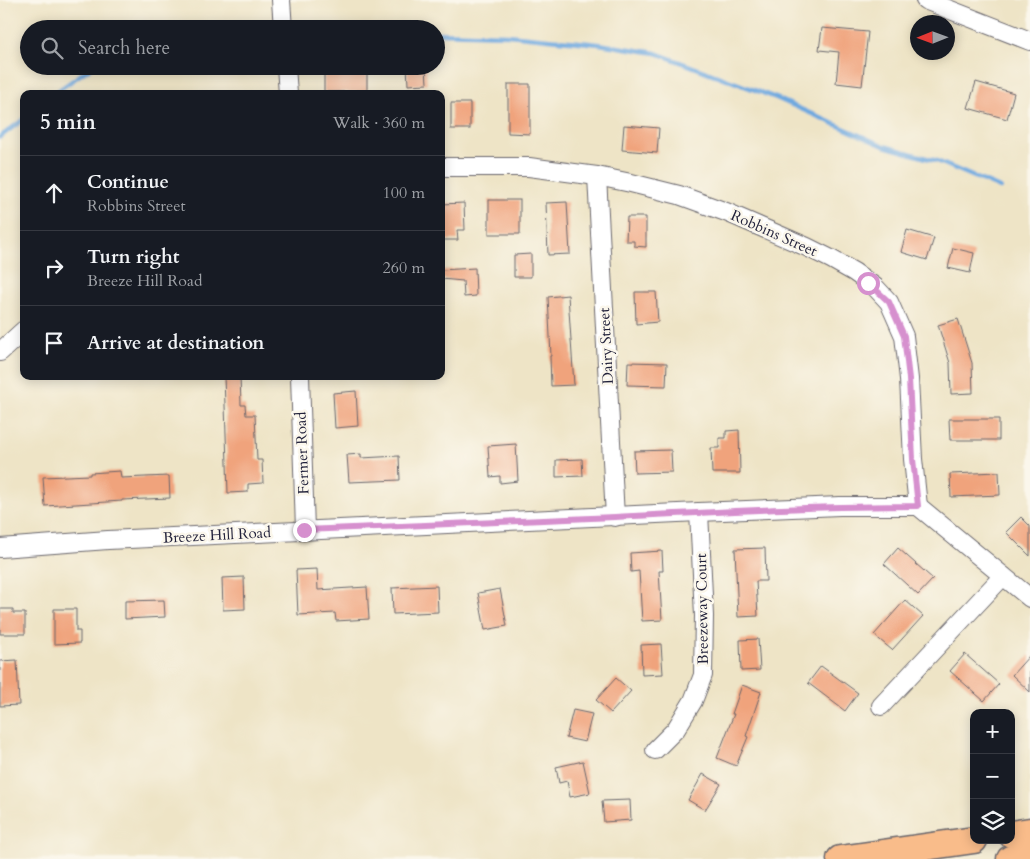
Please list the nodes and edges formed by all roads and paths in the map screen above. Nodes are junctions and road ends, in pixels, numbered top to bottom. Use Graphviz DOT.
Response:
graph roads {
  1 [pos="281,0"];
  2 [pos="925,0"];
  3 [pos="282,20"];
  4 [pos="1030,41"];
  5 [pos="287,75"];
  6 [pos="288,90"];
  7 [pos="445,167"];
  8 [pos="597,176"];
  9 [pos="20,334"];
  10 [pos="0,352"];
  11 [pos="300,380"];
  12 [pos="918,506"];
  13 [pos="699,512"];
  14 [pos="615,517"];
  15 [pos="304,530"];
  16 [pos="0,548"];
  17 [pos="1003,576"];
  18 [pos="1030,598"];
  19 [pos="881,706"];
  20 [pos="655,750"];
  21 [pos="1030,831"];
  22 [pos="1015,833"];
  23 [pos="970,841"];
  24 [pos="1030,856"];
  25 [pos="840,859"];
  26 [pos="1010,859"];
  1 -- 3 [label="street"];
  2 -- 4 [label="street"];
  5 -- 6 [label="street"];
  7 -- 8 [label="street, Robbins Street"];
  8 -- 12 [label="street, Robbins Street"];
  8 -- 14 [label="street, Dairy Street"];
  9 -- 10 [label="street"];
  11 -- 15 [label="street, Fermer Road"];
  12 -- 13 [label="street, Breeze Hill Road"];
  12 -- 17 [label="street"];
  13 -- 14 [label="street, Breeze Hill Road"];
  13 -- 20 [label="street, Breezeway Court"];
  14 -- 15 [label="street, Breeze Hill Road"];
  15 -- 16 [label="street, Breeze Hill Road"];
  17 -- 18 [label="street"];
  17 -- 19 [label="street"];
  21 -- 22 [label="highway"];
  23 -- 25 [label="highway"];
  24 -- 26 [label="highway"];
}
